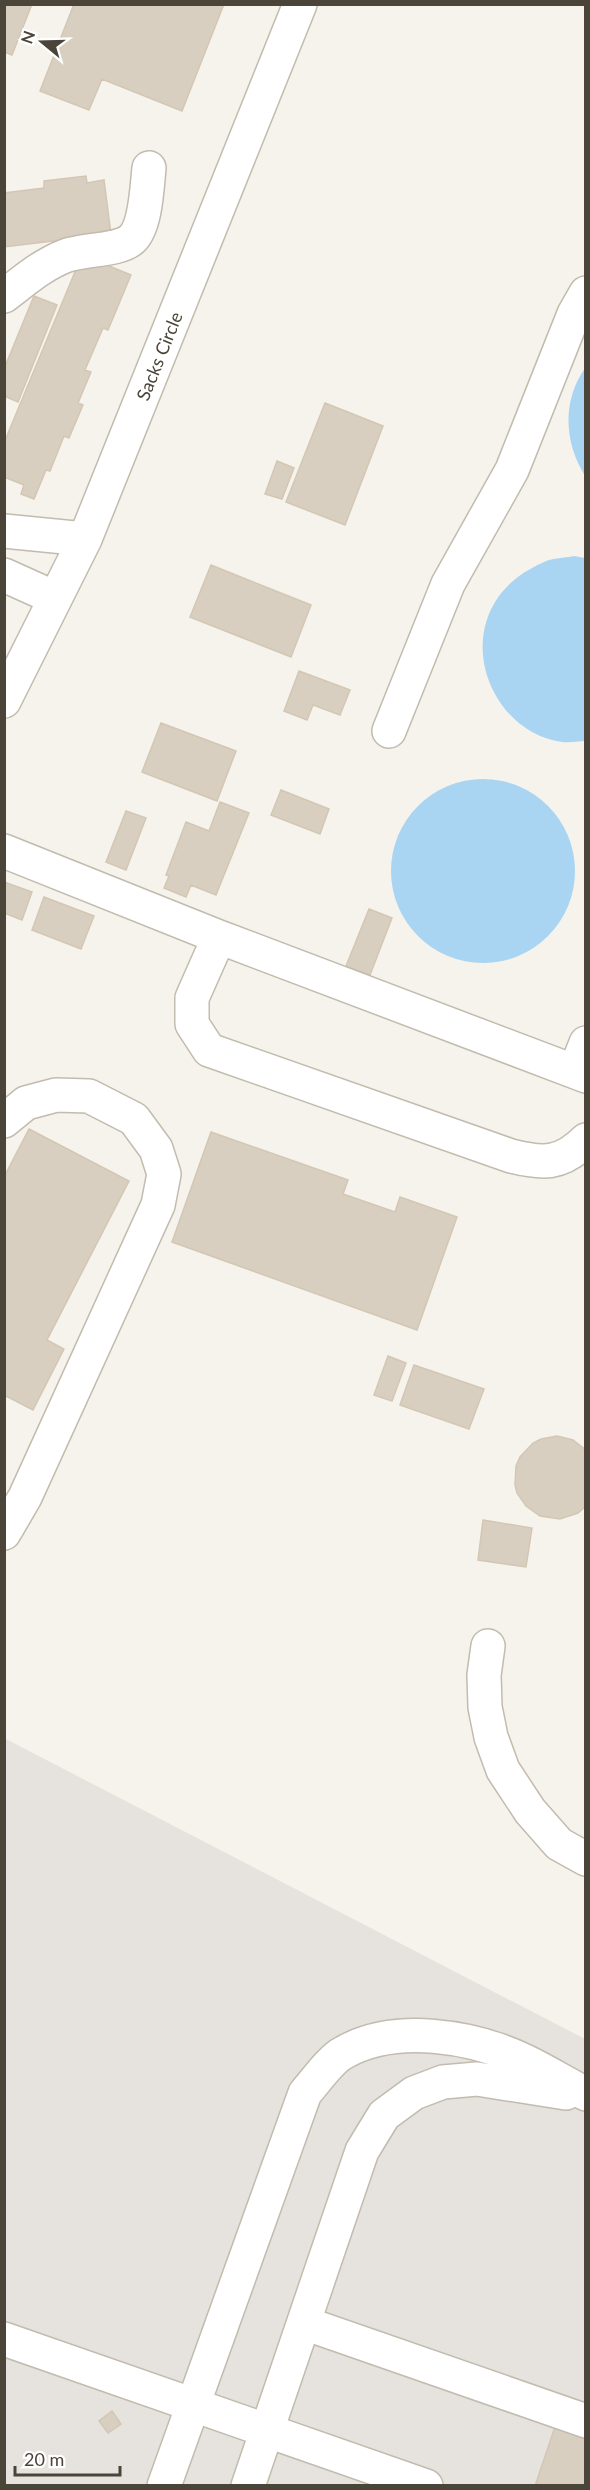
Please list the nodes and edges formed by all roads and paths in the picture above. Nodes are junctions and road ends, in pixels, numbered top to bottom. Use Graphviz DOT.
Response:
graph roads {
  1 [pos="300,4"];
  2 [pos="149,168"];
  3 [pos="585,293"];
  4 [pos="4,297"];
  5 [pos="4,531"];
  6 [pos="85,539"];
  7 [pos="4,575"];
  8 [pos="55,598"];
  9 [pos="4,701"];
  10 [pos="389,731"];
  11 [pos="4,851"];
  12 [pos="219,937"];
  13 [pos="582,1063"];
  14 [pos="4,1121"];
  15 [pos="585,1140"];
  16 [pos="4,1533"];
  17 [pos="488,1646"];
  18 [pos="585,1859"];
  19 [pos="585,2095"];
  20 [pos="304,2323"];
  21 [pos="4,2339"];
  22 [pos="192,2404"];
  23 [pos="585,2421"];
  24 [pos="267,2432"];
  25 [pos="164,2486"];
  26 [pos="248,2486"];
  27 [pos="426,2486"];
  1 -- 6 [label="lane, Sacks Circle"];
  2 -- 4 [label="lane"];
  3 -- 10 [label="lane"];
  5 -- 6 [label="lane"];
  6 -- 8 [label="lane, Sacks Circle"];
  7 -- 8 [label="lane"];
  8 -- 9 [label="lane, Sacks Circle"];
  11 -- 12 [label="lane"];
  12 -- 13 [label="lane"];
  12 -- 15 [label="lane"];
  14 -- 16 [label="lane"];
  17 -- 18 [label="lane"];
  19 -- 20 [label="lane"];
  19 -- 22 [label="lane"];
  20 -- 23 [label="lane"];
  20 -- 24 [label="lane"];
  21 -- 22 [label="lane"];
  22 -- 24 [label="lane"];
  22 -- 25 [label="lane"];
  24 -- 26 [label="lane"];
  24 -- 27 [label="lane"];
}
